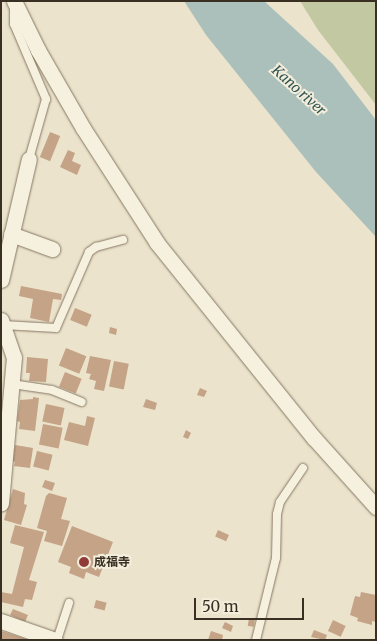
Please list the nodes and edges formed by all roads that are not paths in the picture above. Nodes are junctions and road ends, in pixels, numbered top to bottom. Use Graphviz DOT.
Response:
graph roads {
  1 [pos="15,2"];
  2 [pos="29,159"];
  3 [pos="11,234"];
  4 [pos="123,240"];
  5 [pos="52,249"];
  6 [pos="1,280"];
  7 [pos="2,322"];
  8 [pos="12,384"];
  9 [pos="82,402"];
  10 [pos="302,468"];
  11 [pos="1,503"];
  12 [pos="376,507"];
  13 [pos="69,603"];
  14 [pos="1,622"];
  15 [pos="56,640"];
  16 [pos="256,640"];
  1 -- 2 [label="lane"];
  1 -- 12 [label="street"];
  2 -- 3 [label="street"];
  3 -- 5 [label="street"];
  3 -- 6 [label="street"];
  4 -- 7 [label="lane"];
  7 -- 8 [label="street"];
  8 -- 9 [label="lane"];
  8 -- 11 [label="street"];
  10 -- 16 [label="lane"];
  13 -- 15 [label="lane"];
  14 -- 15 [label="street"];
}
